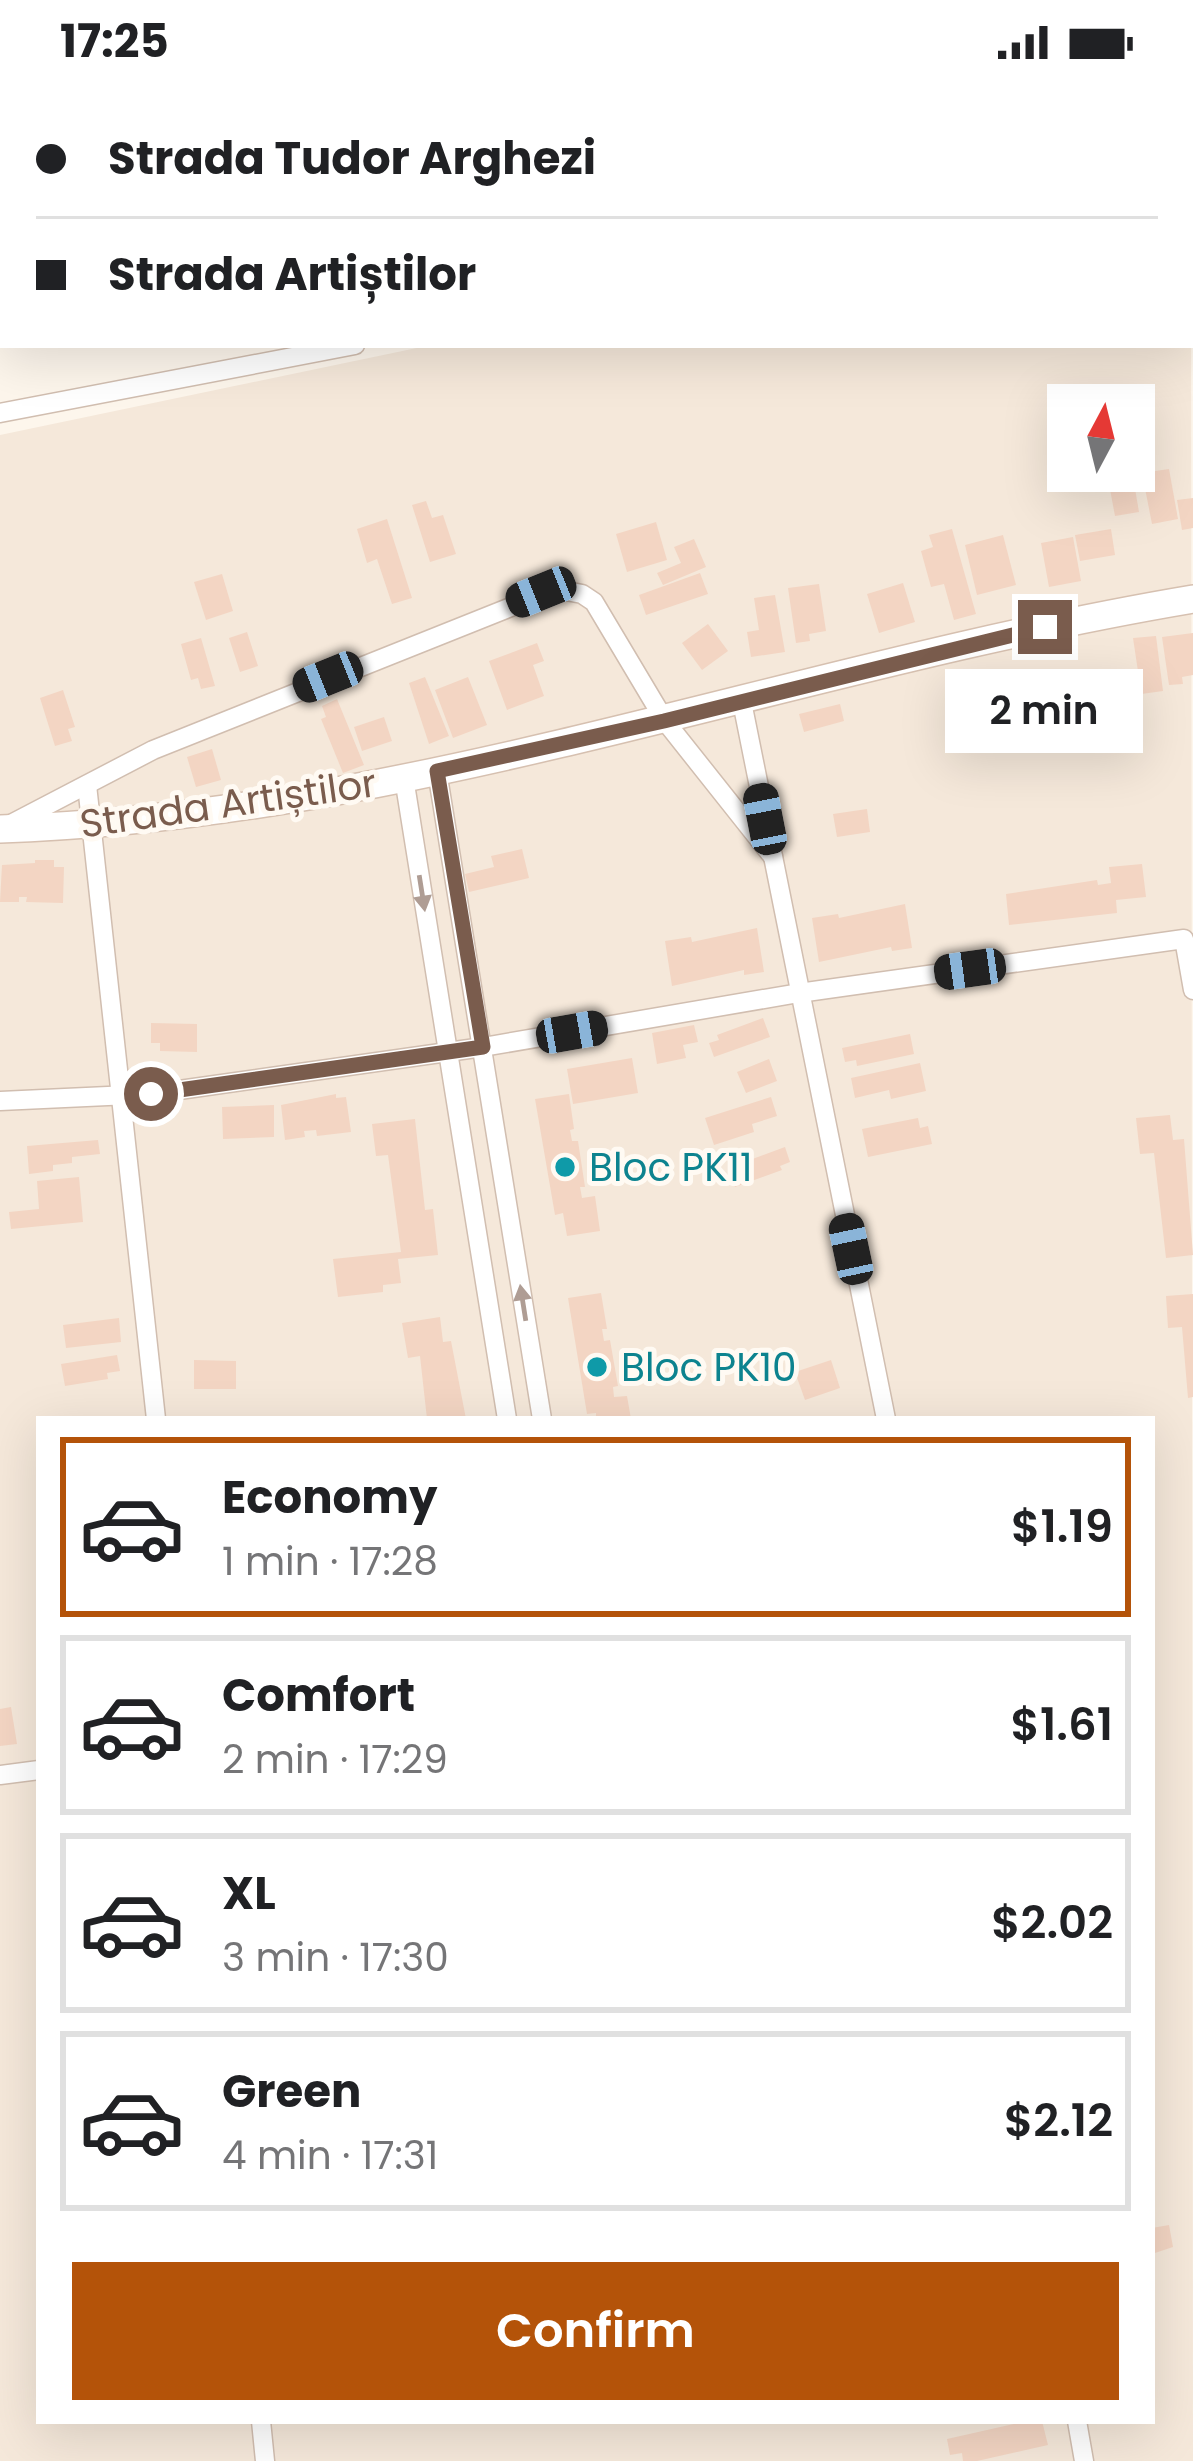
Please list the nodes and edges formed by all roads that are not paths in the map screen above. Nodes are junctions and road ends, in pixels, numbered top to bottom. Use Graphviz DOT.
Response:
graph roads {
  1 [pos="325,348"];
  2 [pos="264,354"];
  3 [pos="0,413"];
  4 [pos="1193,599"];
  5 [pos="742,702"];
  6 [pos="664,721"];
  7 [pos="437,771"];
  8 [pos="404,778"];
  9 [pos="87,785"];
  10 [pos="92,825"];
  11 [pos="1,829"];
  12 [pos="773,857"];
  13 [pos="1193,990"];
  14 [pos="800,994"];
  15 [pos="483,1047"];
  16 [pos="448,1052"];
  17 [pos="123,1098"];
  18 [pos="0,1101"];
  19 [pos="156,1416"];
  20 [pos="507,1416"];
  21 [pos="542,1416"];
  22 [pos="885,1416"];
  23 [pos="36,1770"];
  24 [pos="0,1775"];
  25 [pos="261,2424"];
  26 [pos="1077,2424"];
  27 [pos="266,2461"];
  28 [pos="1084,2461"];
  1 -- 2 [label="street"];
  2 -- 3 [label="street"];
  4 -- 5 [label="street, Strada Artiștilor"];
  5 -- 6 [label="street, Strada Artiștilor"];
  5 -- 12 [label="street"];
  6 -- 7 [label="street, Strada Artiștilor"];
  6 -- 9 [label="street, Strada Artiștilor"];
  6 -- 12 [label="street"];
  7 -- 8 [label="street, Strada Artiștilor"];
  7 -- 15 [label="street"];
  8 -- 10 [label="street, Strada Artiștilor"];
  8 -- 16 [label="street, one-way"];
  9 -- 10 [label="street"];
  9 -- 11 [label="street, Strada Artiștilor"];
  10 -- 11 [label="street, Strada Artiștilor"];
  10 -- 17 [label="street"];
  12 -- 14 [label="street"];
  13 -- 14 [label="street"];
  14 -- 15 [label="street"];
  14 -- 22 [label="street"];
  15 -- 16 [label="street"];
  21 -- 15 [label="street, one-way"];
  16 -- 17 [label="street"];
  16 -- 20 [label="street"];
  17 -- 18 [label="street"];
  17 -- 19 [label="street"];
  23 -- 24 [label="street"];
  25 -- 27 [label="street"];
  26 -- 28 [label="street"];
}
